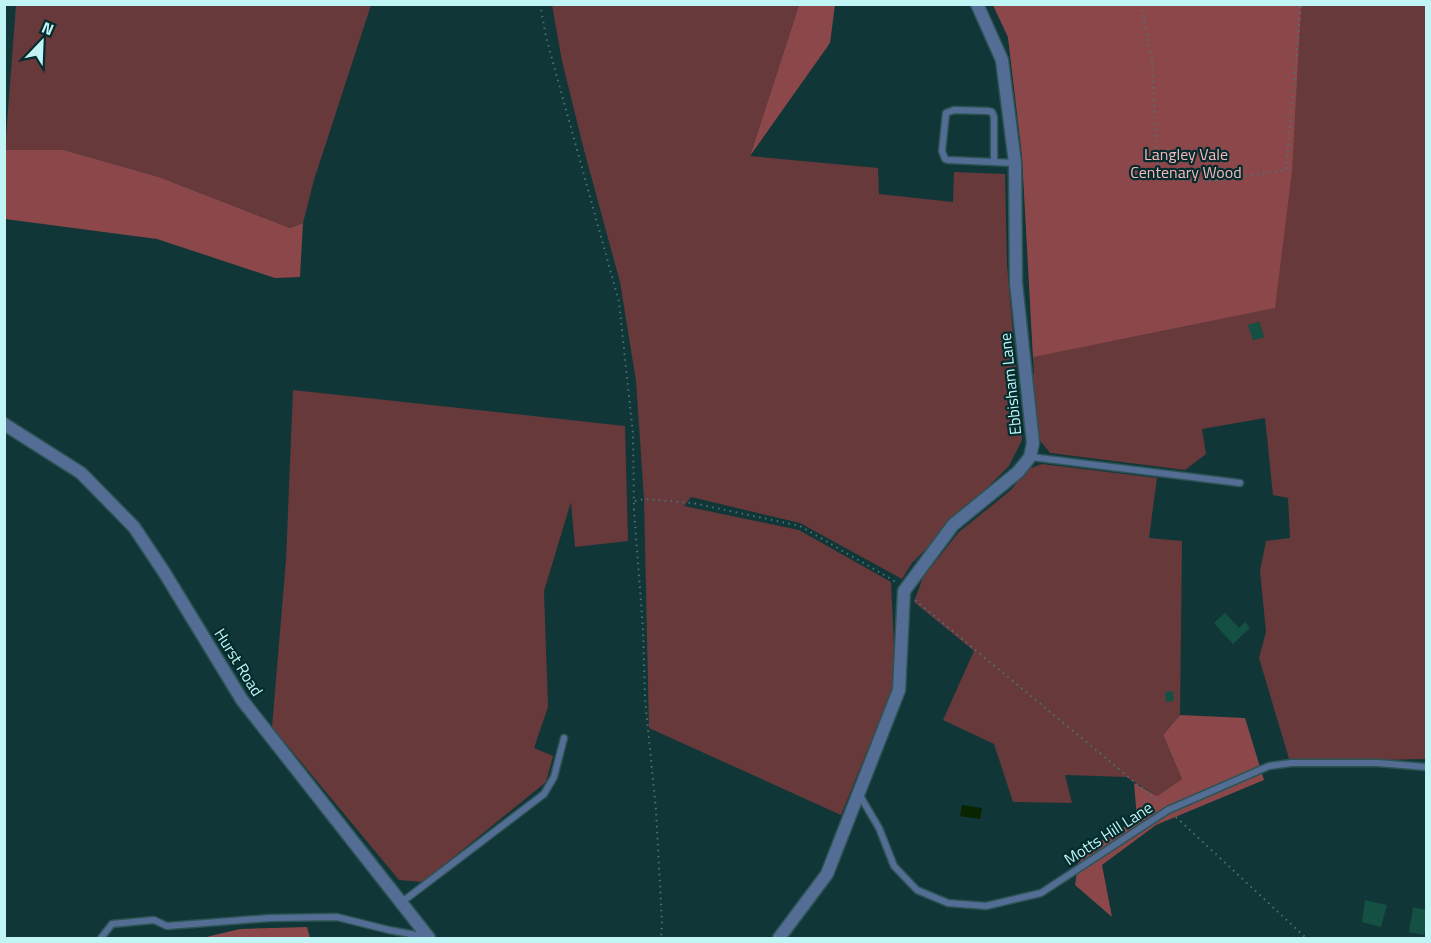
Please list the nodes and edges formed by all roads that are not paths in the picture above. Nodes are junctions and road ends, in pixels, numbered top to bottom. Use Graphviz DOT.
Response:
graph roads {
  1 [pos="977,4"];
  2 [pos="994,162"];
  3 [pos="1015,163"];
  4 [pos="4,424"];
  5 [pos="1030,457"];
  6 [pos="1240,483"];
  7 [pos="564,738"];
  8 [pos="1426,767"];
  9 [pos="859,794"];
  10 [pos="401,903"];
  11 [pos="429,938"];
  12 [pos="101,939"];
  13 [pos="779,939"];
  1 -- 3 [label="street, Ebbisham Lane"];
  2 -- 2 [label="lane"];
  2 -- 3 [label="lane"];
  3 -- 5 [label="street, Ebbisham Lane"];
  4 -- 10 [label="street, Hurst Road"];
  5 -- 6 [label="lane"];
  5 -- 9 [label="street, Ebbisham Lane"];
  7 -- 10 [label="lane"];
  8 -- 9 [label="lane, Motts Hill Lane"];
  9 -- 13 [label="street"];
  10 -- 11 [label="street, Hurst Road"];
  11 -- 12 [label="lane"];
}
